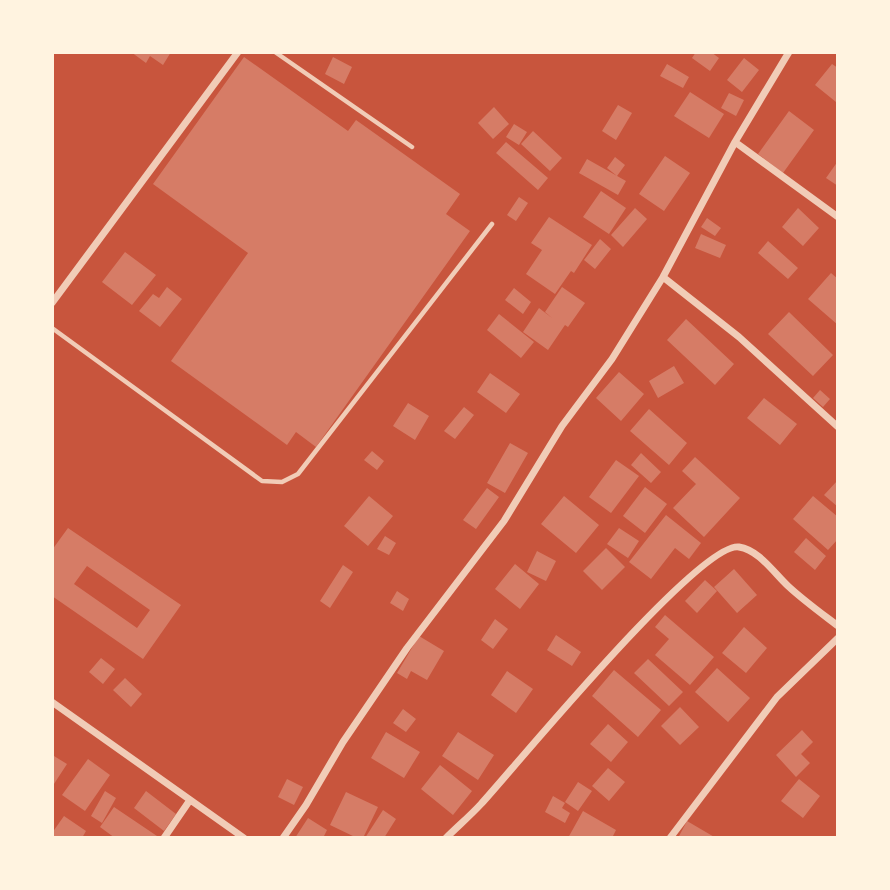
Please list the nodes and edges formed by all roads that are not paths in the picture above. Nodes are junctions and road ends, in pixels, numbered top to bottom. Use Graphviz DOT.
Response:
graph roads {
  1 [pos="238,52"];
  2 [pos="275,52"];
  3 [pos="789,52"];
  4 [pos="735,142"];
  5 [pos="412,147"];
  6 [pos="838,217"];
  7 [pos="492,224"];
  8 [pos="663,277"];
  9 [pos="52,303"];
  10 [pos="52,328"];
  11 [pos="838,427"];
  12 [pos="838,626"];
  13 [pos="838,638"];
  14 [pos="52,702"];
  15 [pos="190,800"];
  16 [pos="164,838"];
  17 [pos="244,838"];
  18 [pos="283,838"];
  19 [pos="446,838"];
  20 [pos="670,838"];
  1 -- 9 [label="street"];
  2 -- 5 [label="lane"];
  3 -- 4 [label="street"];
  4 -- 6 [label="street"];
  4 -- 8 [label="street"];
  7 -- 10 [label="lane"];
  8 -- 11 [label="street"];
  8 -- 18 [label="street"];
  12 -- 19 [label="street"];
  13 -- 20 [label="street"];
  14 -- 15 [label="street"];
  15 -- 16 [label="street"];
  15 -- 17 [label="street"];
}
